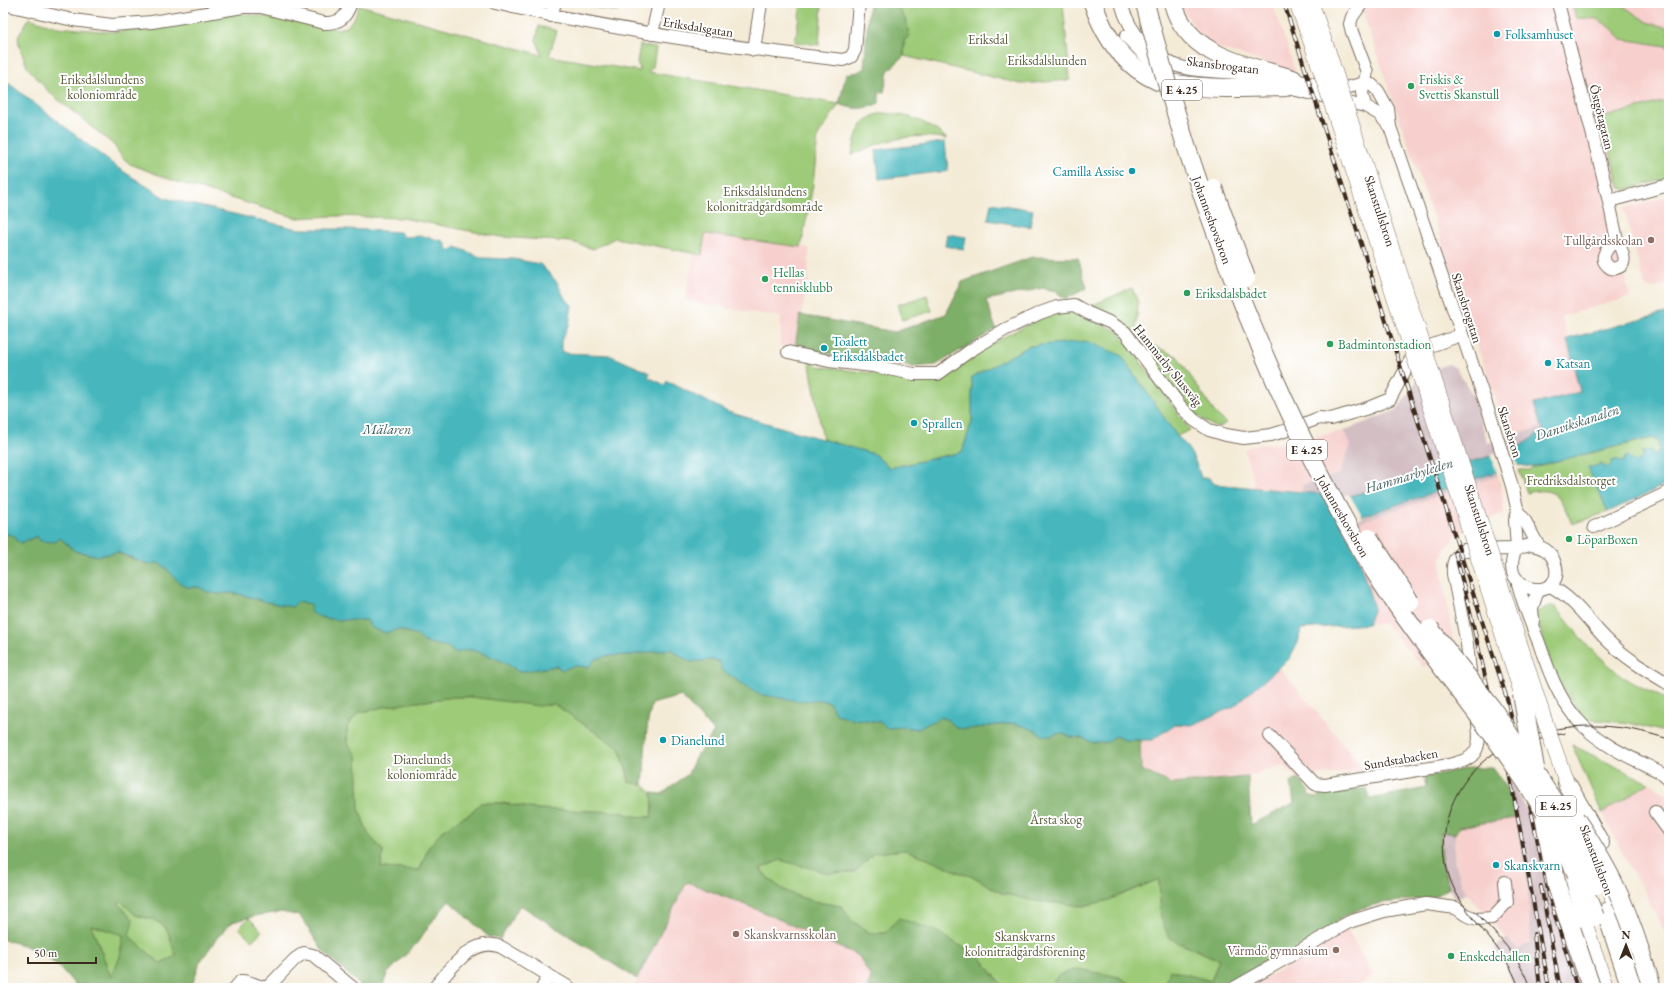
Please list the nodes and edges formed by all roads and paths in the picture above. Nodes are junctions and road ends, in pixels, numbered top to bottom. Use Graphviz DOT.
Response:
graph roads {
  1 [pos="351,3"];
  2 [pos="495,3"];
  3 [pos="555,3"];
  4 [pos="659,3"];
  5 [pos="761,3"];
  6 [pos="858,3"];
  7 [pos="1093,3"];
  8 [pos="1113,3"];
  9 [pos="1121,3"];
  10 [pos="1145,3"];
  11 [pos="1158,3"];
  12 [pos="1172,3"];
  13 [pos="1297,3"];
  14 [pos="1311,3"];
  15 [pos="1362,3"];
  16 [pos="1558,3"];
  17 [pos="3,4"];
  18 [pos="260,5"];
  19 [pos="551,16"];
  20 [pos="1165,26"];
  21 [pos="652,34"];
  22 [pos="754,50"];
  23 [pos="1322,54"];
  24 [pos="1290,83"];
  25 [pos="1365,83"];
  26 [pos="1378,91"];
  27 [pos="1364,106"];
  28 [pos="1392,132"];
  29 [pos="1669,185"];
  30 [pos="1609,201"];
  31 [pos="1617,238"];
  32 [pos="1461,335"];
  33 [pos="788,352"];
  34 [pos="1471,362"];
  35 [pos="1669,492"];
  36 [pos="1518,512"];
  37 [pos="1594,527"];
  38 [pos="1538,546"];
  39 [pos="1516,548"];
  40 [pos="1484,550"];
  41 [pos="1512,565"];
  42 [pos="1557,571"];
  43 [pos="1517,579"];
  44 [pos="1550,586"];
  45 [pos="1538,590"];
  46 [pos="1573,602"];
  47 [pos="1534,630"];
  48 [pos="1412,640"];
  49 [pos="1471,676"];
  50 [pos="1669,684"];
  51 [pos="1522,694"];
  52 [pos="1486,713"];
  53 [pos="1270,736"];
  54 [pos="1669,779"];
  55 [pos="1567,784"];
  56 [pos="1655,812"];
  57 [pos="1669,831"];
  58 [pos="1505,882"];
  59 [pos="1600,915"];
  60 [pos="549,976"];
  61 [pos="235,988"];
  62 [pos="267,988"];
  63 [pos="354,988"];
  64 [pos="434,988"];
  65 [pos="542,988"];
  66 [pos="570,988"];
  67 [pos="1234,988"];
  68 [pos="1597,988"];
  69 [pos="1618,988"];
  70 [pos="1630,988"];
  71 [pos="1642,988"];
  72 [pos="1652,988"];
  73 [pos="1660,988"];
  1 -- 18 [label="street"];
  2 -- 19 [label="street, Eriksdalsgatan"];
  3 -- 19 [label="street"];
  4 -- 21 [label="street"];
  5 -- 22 [label="street"];
  6 -- 22 [label="street, Eriksdalsgatan"];
  7 -- 24 [label="highway"];
  8 -- 24 [label="street, Skansbrogatan"];
  9 -- 24 [label="street, Skansbrogatan"];
  10 -- 20 [label="highway, E 4.25"];
  11 -- 20 [label="highway, E 4.25"];
  12 -- 20 [label="highway"];
  13 -- 23 [label="main road, Skanstullsbron"];
  14 -- 23 [label="main road, Skanstullsbron"];
  15 -- 25 [label="street"];
  16 -- 30 [label="street, Östgötagatan"];
  17 -- 18 [label="street"];
  19 -- 21 [label="street, Eriksdalsgatan"];
  20 -- 24 [label="highway"];
  20 -- 52 [label="highway, Johanneshovsbron / E 4.25, bridge"];
  21 -- 22 [label="street, Eriksdalsgatan"];
  23 -- 51 [label="main road, Skanstullsbron, bridge"];
  23 -- 55 [label="main road, Skanstullsbron, bridge"];
  24 -- 25 [label="street, Skansbrogatan"];
  24 -- 27 [label="street, Skansbrogatan"];
  25 -- 26 [label="street, Skansbrogatan"];
  25 -- 27 [label="street"];
  26 -- 27 [label="street"];
  26 -- 28 [label="street, Skansbrogatan"];
  27 -- 28 [label="street, Skansbrogatan"];
  28 -- 32 [label="street, Skansbrogatan"];
  29 -- 30 [label="street"];
  30 -- 31 [label="street, Östgötagatan"];
  32 -- 33 [label="street, Hammarby Slussväg"];
  32 -- 34 [label="street, Skansbrogatan"];
  34 -- 36 [label="street, Skansbron"];
  35 -- 37 [label="street"];
  36 -- 38 [label="street, Skansbron"];
  36 -- 39 [label="street, Skansbron"];
  38 -- 39 [label="street"];
  38 -- 42 [label="street"];
  39 -- 40 [label="street, Sundstabacken"];
  39 -- 41 [label="street"];
  40 -- 41 [label="street, Sundstabacken"];
  40 -- 49 [label="street, Sundstabacken"];
  41 -- 43 [label="street"];
  42 -- 44 [label="street"];
  42 -- 46 [label="street"];
  43 -- 45 [label="street"];
  43 -- 47 [label="street"];
  44 -- 45 [label="street"];
  44 -- 46 [label="street"];
  45 -- 47 [label="street"];
  46 -- 50 [label="street"];
  47 -- 54 [label="street"];
  48 -- 49 [label="street"];
  49 -- 53 [label="street, Sundstabacken"];
  51 -- 68 [label="highway, bridge"];
  52 -- 59 [label="highway, Johanneshovsbron / E 4.25, bridge"];
  52 -- 68 [label="highway, bridge"];
  52 -- 72 [label="highway, bridge"];
  55 -- 71 [label="main road, Skanstullsbron, bridge"];
  55 -- 73 [label="highway"];
  56 -- 57 [label="street"];
  58 -- 67 [label="street"];
  59 -- 69 [label="highway"];
  59 -- 70 [label="highway"];
  60 -- 64 [label="street"];
  60 -- 65 [label="street"];
  60 -- 66 [label="street"];
  61 -- 62 [label="street"];
  62 -- 63 [label="street"];
}
